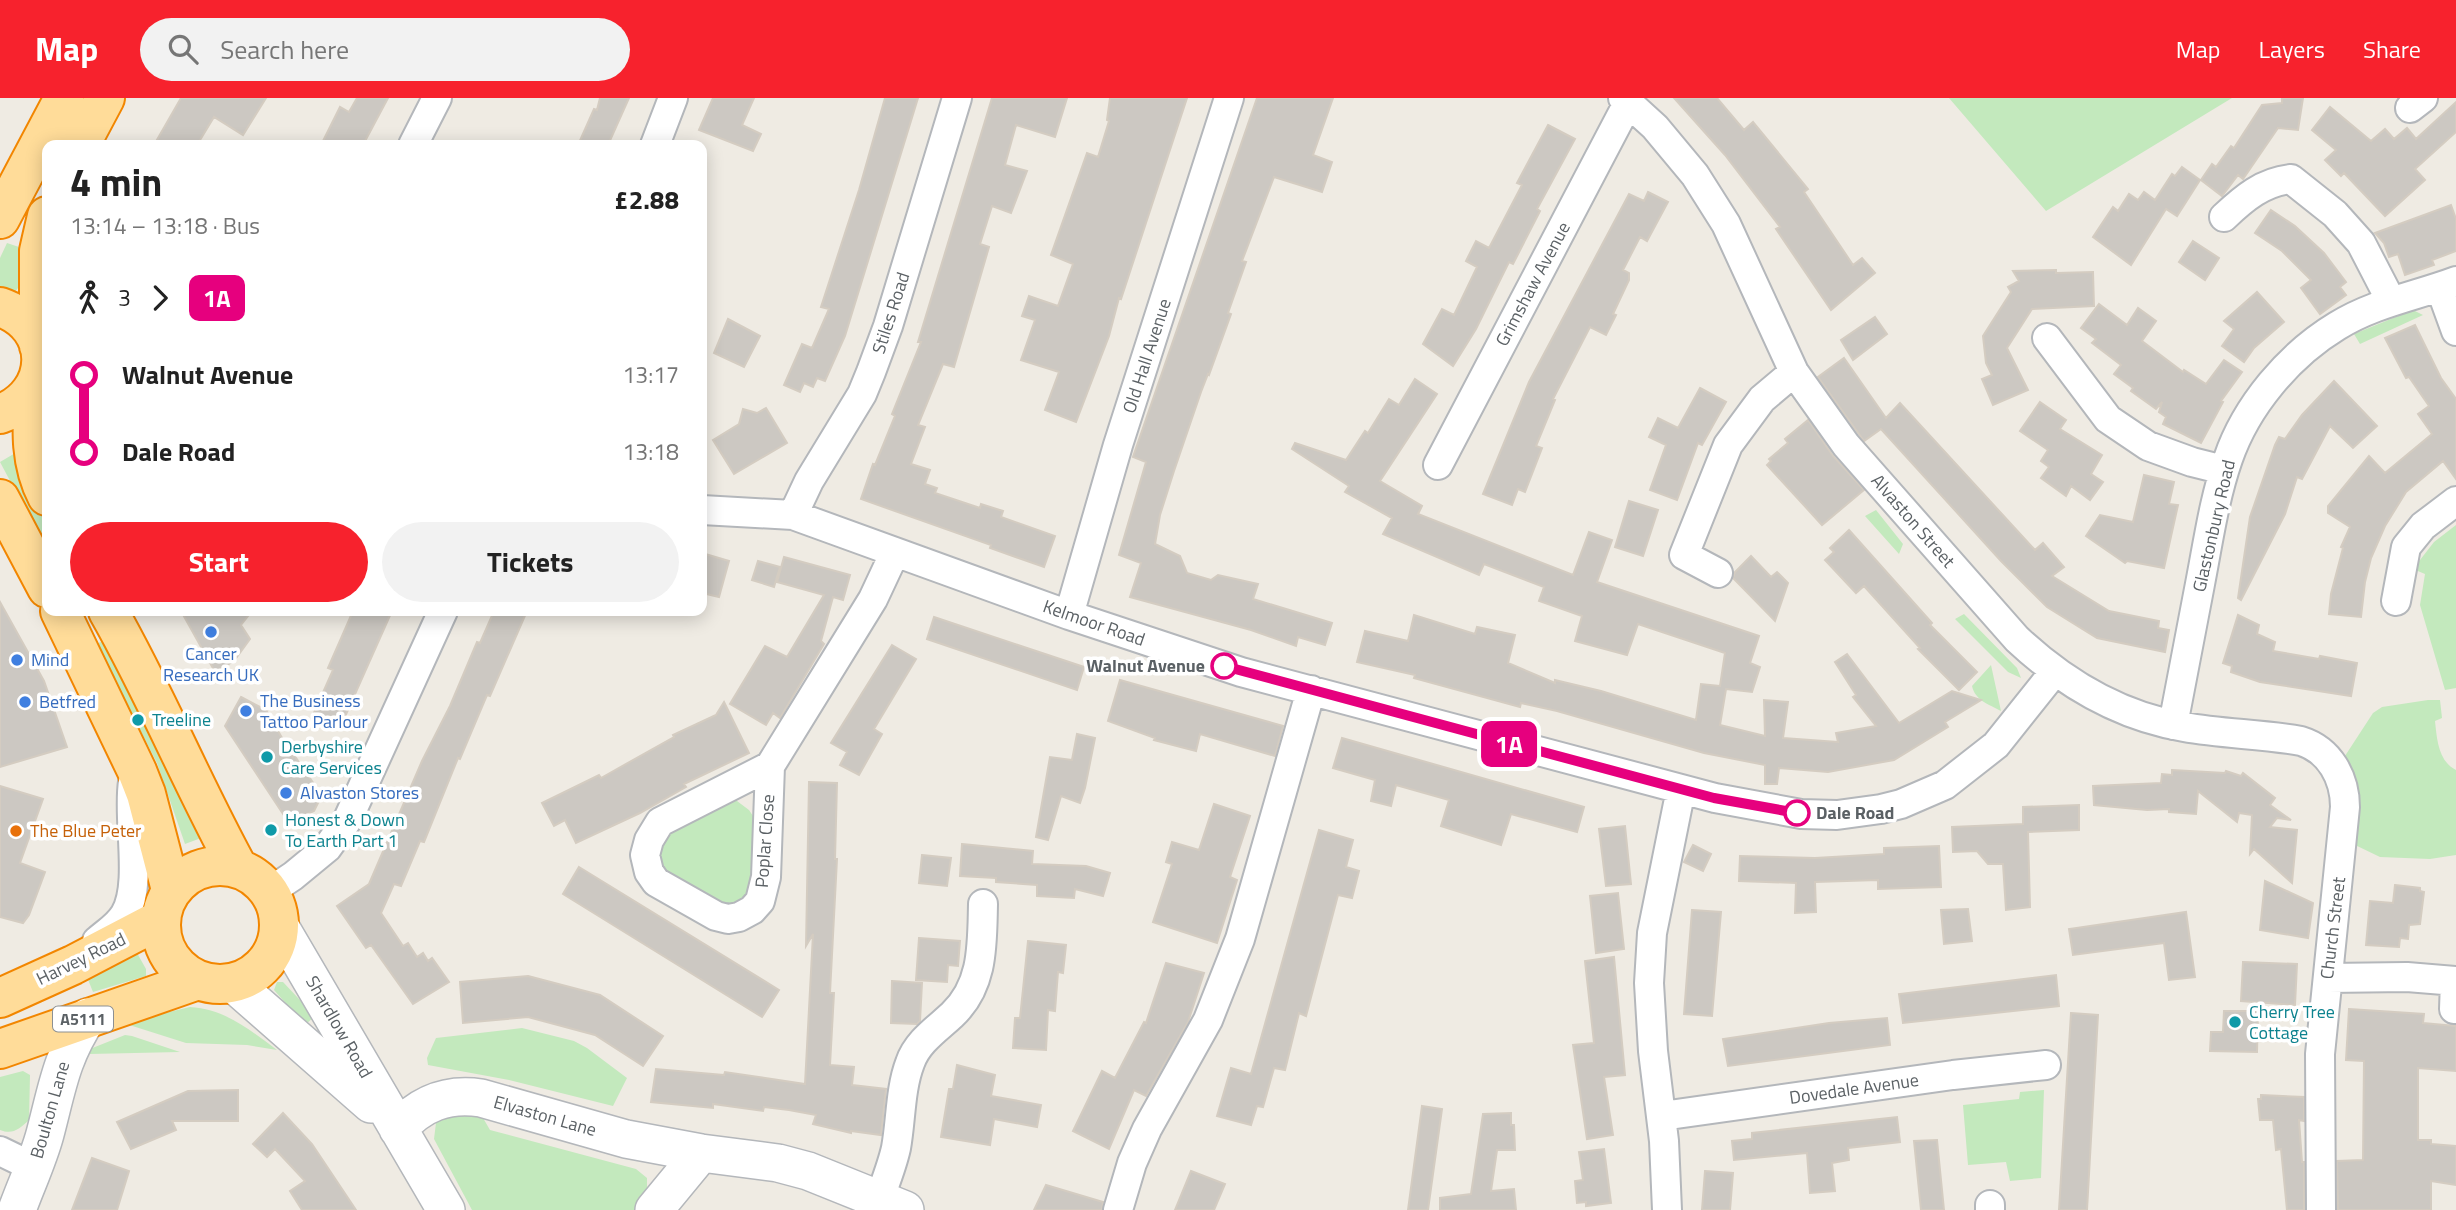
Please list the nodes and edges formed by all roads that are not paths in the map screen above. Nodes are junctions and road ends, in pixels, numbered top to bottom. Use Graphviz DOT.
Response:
graph roads {
  1 [pos="64,98"];
  2 [pos="105,98"];
  3 [pos="437,98"];
  4 [pos="673,98"];
  5 [pos="957,98"];
  6 [pos="1229,98"];
  7 [pos="1625,100"];
  8 [pos="83,140"];
  9 [pos="416,140"];
  10 [pos="657,140"];
  11 [pos="2224,217"];
  12 [pos="0,219"];
  13 [pos="42,238"];
  14 [pos="2448,284"];
  15 [pos="2390,301"];
  16 [pos="0,307"];
  17 [pos="2456,331"];
  18 [pos="2047,338"];
  19 [pos="39,346"];
  20 [pos="1794,372"];
  21 [pos="34,388"];
  22 [pos="0,414"];
  23 [pos="1438,465"];
  24 [pos="2224,470"];
  25 [pos="42,482"];
  26 [pos="0,499"];
  27 [pos="2456,501"];
  28 [pos="707,510"];
  29 [pos="793,515"];
  30 [pos="895,552"];
  31 [pos="1718,573"];
  32 [pos="42,579"];
  33 [pos="2396,601"];
  34 [pos="1069,615"];
  35 [pos="62,616"];
  36 [pos="111,616"];
  37 [pos="441,616"];
  38 [pos="2055,671"];
  39 [pos="1311,690"];
  40 [pos="2173,725"];
  41 [pos="770,766"];
  42 [pos="2337,773"];
  43 [pos="135,778"];
  44 [pos="1681,789"];
  45 [pos="238,868"];
  46 [pos="134,876"];
  47 [pos="983,904"];
  48 [pos="165,907"];
  49 [pos="274,909"];
  50 [pos="73,965"];
  51 [pos="2328,978"];
  52 [pos="2456,981"];
  53 [pos="216,982"];
  54 [pos="0,998"];
  55 [pos="2454,1009"];
  56 [pos="88,1017"];
  57 [pos="0,1049"];
  58 [pos="2046,1065"];
  59 [pos="1662,1116"];
  60 [pos="398,1129"];
  61 [pos="0,1151"];
  62 [pos="701,1153"];
  63 [pos="33,1167"];
  64 [pos="892,1205"];
  65 [pos="17,1210"];
  66 [pos="446,1210"];
  67 [pos="654,1210"];
  68 [pos="1118,1210"];
  69 [pos="1667,1210"];
  70 [pos="2322,1210"];
  1 -- 12 [label="highway"];
  2 -- 8 [label="highway"];
  3 -- 9 [label="street"];
  4 -- 10 [label="street"];
  5 -- 29 [label="street, Stiles Road"];
  6 -- 34 [label="street, Old Hall Avenue"];
  7 -- 20 [label="street, Alvaston Street"];
  7 -- 23 [label="street, Grimshaw Avenue"];
  11 -- 15 [label="street"];
  13 -- 19 [label="highway"];
  14 -- 15 [label="street, Glastonbury Road"];
  14 -- 17 [label="street"];
  15 -- 24 [label="street, Glastonbury Road"];
  16 -- 19 [label="highway"];
  18 -- 24 [label="street"];
  19 -- 21 [label="highway"];
  20 -- 31 [label="street"];
  20 -- 38 [label="street, Alvaston Street"];
  21 -- 22 [label="highway"];
  21 -- 25 [label="highway"];
  24 -- 40 [label="street, Glastonbury Road"];
  26 -- 32 [label="highway"];
  27 -- 33 [label="street"];
  28 -- 29 [label="street, Kelmoor Road"];
  29 -- 30 [label="street, Kelmoor Road"];
  30 -- 34 [label="street, Kelmoor Road"];
  30 -- 41 [label="street, Poplar Close"];
  34 -- 39 [label="street, Kelmoor Road"];
  35 -- 43 [label="highway"];
  36 -- 45 [label="highway"];
  37 -- 49 [label="street"];
  38 -- 40 [label="street, Alvaston Street"];
  38 -- 44 [label="street, Kelmoor Road"];
  39 -- 44 [label="street, Kelmoor Road"];
  39 -- 68 [label="street"];
  40 -- 42 [label="street, Alvaston Street"];
  41 -- 41 [label="street, Poplar Close"];
  42 -- 51 [label="street, Church Street"];
  43 -- 46 [label="street"];
  43 -- 48 [label="highway"];
  44 -- 59 [label="street"];
  45 -- 48 [label="highway"];
  45 -- 49 [label="highway"];
  46 -- 48 [label="street"];
  46 -- 50 [label="street"];
  47 -- 64 [label="street"];
  48 -- 50 [label="highway, Harvey Road"];
  48 -- 53 [label="highway"];
  49 -- 53 [label="highway, A5111"];
  49 -- 60 [label="street, Shardlow Road"];
  50 -- 54 [label="highway, Harvey Road"];
  51 -- 52 [label="street"];
  51 -- 70 [label="street, Church Street"];
  52 -- 55 [label="street"];
  53 -- 56 [label="highway, A5111"];
  53 -- 60 [label="street, Shardlow Road"];
  56 -- 57 [label="highway, A5111"];
  56 -- 63 [label="street, Boulton Lane"];
  58 -- 59 [label="street, Dovedale Avenue"];
  59 -- 69 [label="street"];
  60 -- 62 [label="street, Elvaston Lane"];
  60 -- 66 [label="street, Shardlow Road"];
  61 -- 63 [label="street, Boulton Lane"];
  62 -- 64 [label="street, Elvaston Lane"];
  62 -- 67 [label="street"];
  63 -- 65 [label="street, Boulton Lane"];
}
